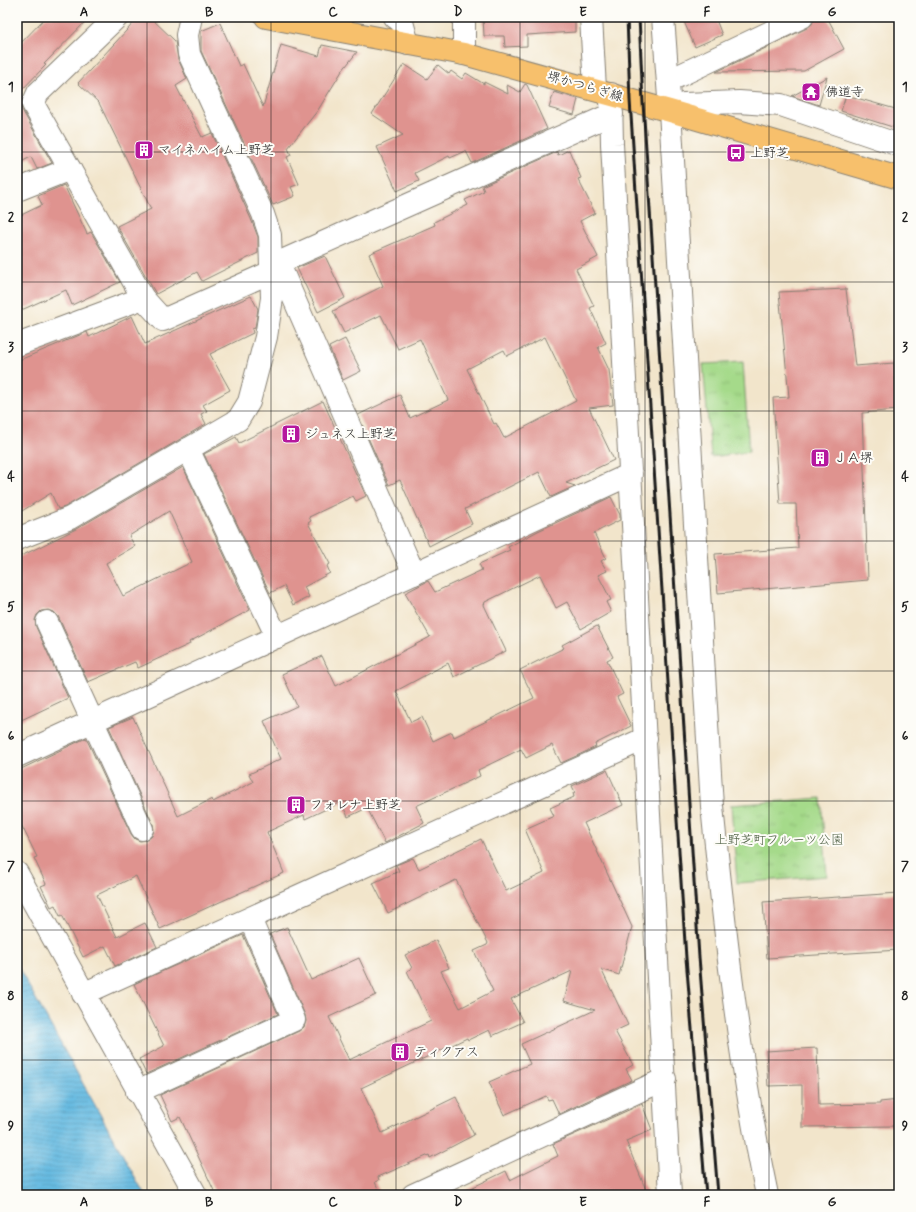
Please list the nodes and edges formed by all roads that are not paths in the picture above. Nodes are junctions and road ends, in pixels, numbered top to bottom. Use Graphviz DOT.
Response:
graph roads {
  1 [pos="118,17"];
  2 [pos="191,17"];
  3 [pos="266,17"];
  4 [pos="395,17"];
  5 [pos="464,17"];
  6 [pos="591,17"];
  7 [pos="663,17"];
  8 [pos="793,19"];
  9 [pos="408,44"];
  10 [pos="464,54"];
  11 [pos="668,81"];
  12 [pos="606,99"];
  13 [pos="670,110"];
  14 [pos="899,145"];
  15 [pos="70,169"];
  16 [pos="899,178"];
  17 [pos="17,190"];
  18 [pos="273,267"];
  19 [pos="144,298"];
  20 [pos="17,345"];
  21 [pos="188,449"];
  22 [pos="631,474"];
  23 [pos="17,539"];
  24 [pos="414,574"];
  25 [pos="47,622"];
  26 [pos="277,637"];
  27 [pos="92,722"];
  28 [pos="646,738"];
  29 [pos="17,756"];
  30 [pos="142,829"];
  31 [pos="17,873"];
  32 [pos="250,919"];
  33 [pos="83,994"];
  34 [pos="665,1079"];
  35 [pos="137,1092"];
  36 [pos="196,1195"];
  37 [pos="413,1195"];
  38 [pos="670,1195"];
  39 [pos="767,1195"];
  1 -- 15 [label="street"];
  2 -- 18 [label="street"];
  3 -- 9 [label="main road, 堺かつらぎ線"];
  4 -- 9 [label="street"];
  5 -- 10 [label="street"];
  6 -- 12 [label="street"];
  7 -- 11 [label="street"];
  8 -- 11 [label="street"];
  9 -- 10 [label="main road, 堺かつらぎ線"];
  10 -- 12 [label="main road, 堺かつらぎ線"];
  11 -- 13 [label="street"];
  12 -- 13 [label="main road, 堺かつらぎ線"];
  12 -- 18 [label="street"];
  12 -- 22 [label="street"];
  13 -- 14 [label="street"];
  13 -- 16 [label="main road, 堺かつらぎ線"];
  13 -- 39 [label="street"];
  15 -- 17 [label="street"];
  15 -- 19 [label="street"];
  18 -- 19 [label="street"];
  18 -- 21 [label="street"];
  18 -- 24 [label="street"];
  19 -- 20 [label="street"];
  21 -- 23 [label="street"];
  21 -- 26 [label="street"];
  22 -- 24 [label="street"];
  22 -- 28 [label="street"];
  24 -- 26 [label="street"];
  25 -- 27 [label="street"];
  26 -- 27 [label="street"];
  27 -- 29 [label="street"];
  27 -- 30 [label="street"];
  28 -- 32 [label="street"];
  28 -- 34 [label="street"];
  31 -- 33 [label="street"];
  32 -- 33 [label="street"];
  32 -- 35 [label="street"];
  33 -- 35 [label="street"];
  34 -- 37 [label="street"];
  34 -- 38 [label="street"];
  35 -- 36 [label="street"];
}
